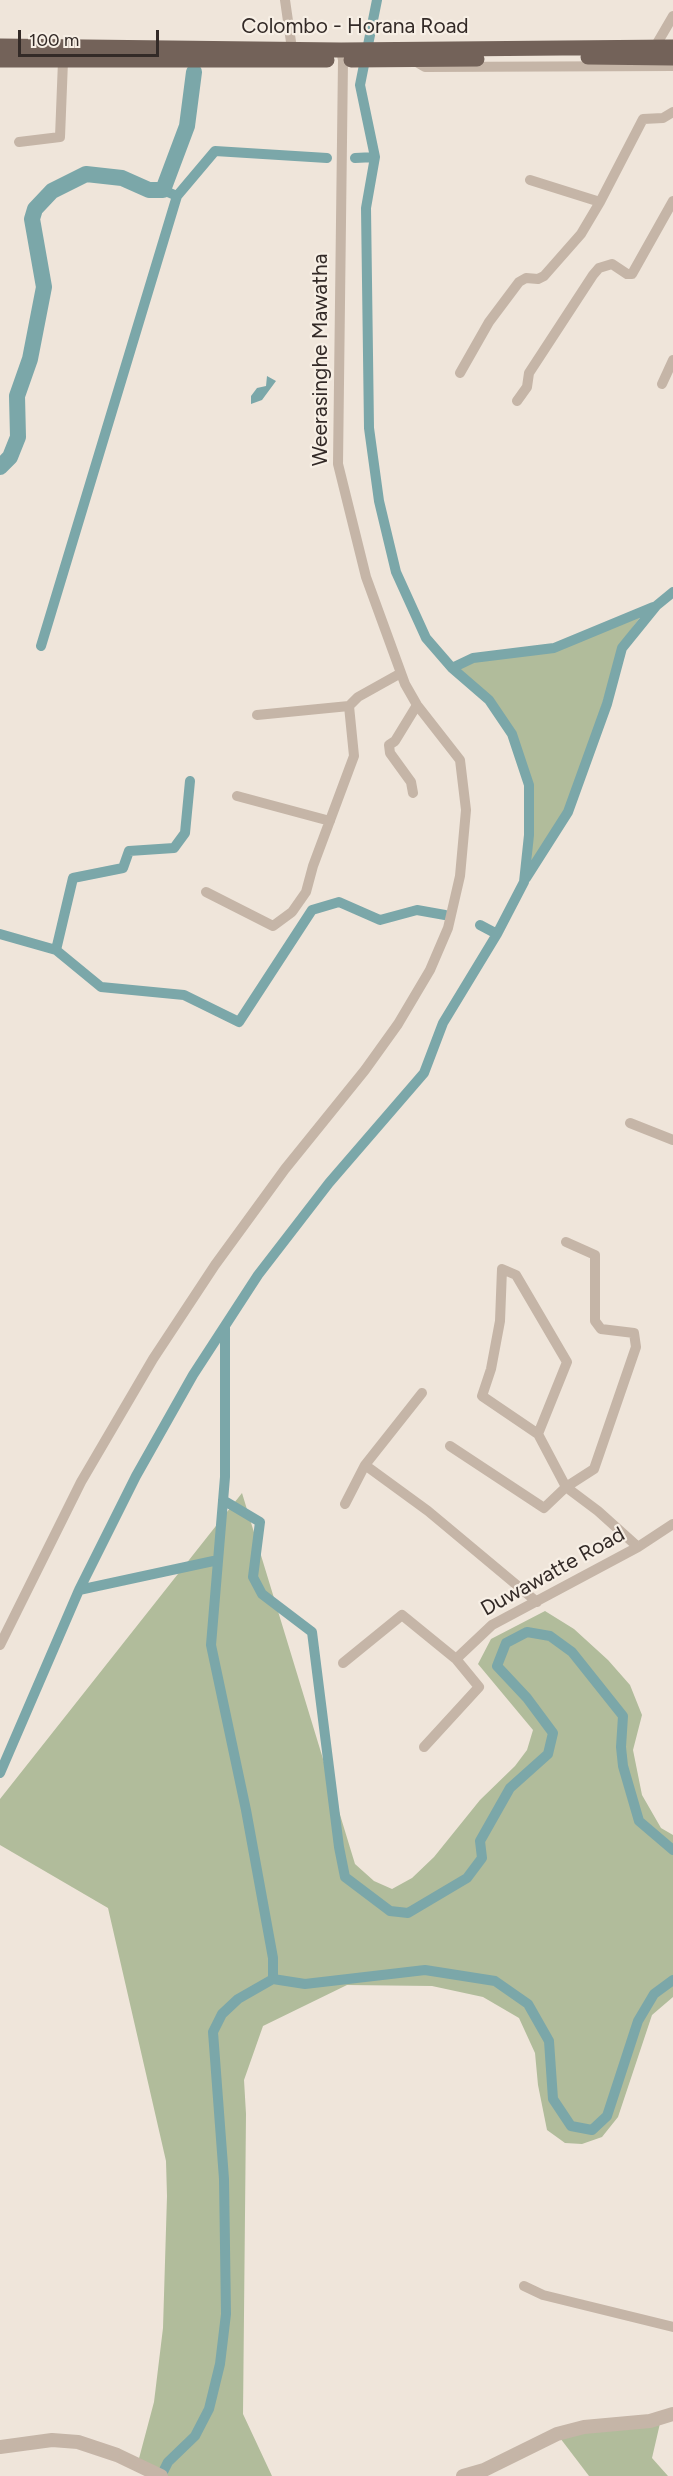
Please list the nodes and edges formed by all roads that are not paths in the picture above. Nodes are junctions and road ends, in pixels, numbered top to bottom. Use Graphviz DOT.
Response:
graph roads {
  1 [pos="285,0"];
  2 [pos="673,16"];
  3 [pos="0,46"];
  4 [pos="673,47"];
  5 [pos="652,52"];
  6 [pos="293,54"];
  7 [pos="346,55"];
  8 [pos="408,56"];
  9 [pos="673,58"];
  10 [pos="0,60"];
  11 [pos="63,61"];
  12 [pos="673,66"];
  13 [pos="673,112"];
  14 [pos="19,142"];
  15 [pos="530,180"];
  16 [pos="673,201"];
  17 [pos="600,202"];
  18 [pos="673,360"];
  19 [pos="460,373"];
  20 [pos="662,384"];
  21 [pos="517,401"];
  22 [pos="401,672"];
  23 [pos="417,705"];
  24 [pos="349,706"];
  25 [pos="257,715"];
  26 [pos="414,793"];
  27 [pos="237,796"];
  28 [pos="330,821"];
  29 [pos="206,891"];
  30 [pos="630,1123"];
  31 [pos="673,1140"];
  32 [pos="566,1242"];
  33 [pos="422,1393"];
  34 [pos="538,1434"];
  35 [pos="450,1446"];
  36 [pos="365,1465"];
  37 [pos="566,1487"];
  38 [pos="345,1504"];
  39 [pos="673,1524"];
  40 [pos="638,1547"];
  41 [pos="537,1602"];
  42 [pos="0,1645"];
  43 [pos="456,1659"];
  44 [pos="343,1663"];
  45 [pos="424,1747"];
  46 [pos="524,2286"];
  47 [pos="673,2327"];
  48 [pos="673,2414"];
  49 [pos="0,2447"];
  50 [pos="161,2476"];
  51 [pos="463,2476"];
  1 -- 6 [label="street"];
  2 -- 5 [label="street"];
  3 -- 6 [label="main road, Colombo - Horana Road"];
  4 -- 5 [label="main road, Colombo - Horana Road"];
  5 -- 8 [label="main road, Colombo - Horana Road"];
  5 -- 9 [label="main road, Colombo - Horana Road"];
  6 -- 7 [label="main road, Colombo - Horana Road"];
  6 -- 11 [label="main road, Colombo - Horana Road"];
  7 -- 8 [label="main road, Colombo - Horana Road"];
  7 -- 22 [label="street, Weerasinghe Mawatha"];
  8 -- 12 [label="street"];
  10 -- 11 [label="main road, Colombo - Horana Road"];
  11 -- 14 [label="street"];
  13 -- 17 [label="street"];
  15 -- 17 [label="street"];
  16 -- 21 [label="street"];
  17 -- 19 [label="street"];
  18 -- 20 [label="street"];
  22 -- 23 [label="street, Weerasinghe Mawatha"];
  22 -- 24 [label="street"];
  23 -- 26 [label="street"];
  23 -- 42 [label="street, Weerasinghe Mawatha"];
  24 -- 25 [label="street"];
  24 -- 28 [label="street"];
  27 -- 28 [label="street"];
  28 -- 29 [label="street"];
  30 -- 31 [label="street"];
  32 -- 37 [label="street"];
  33 -- 36 [label="street"];
  34 -- 34 [label="street"];
  34 -- 37 [label="street"];
  35 -- 37 [label="street"];
  36 -- 38 [label="street"];
  36 -- 41 [label="street"];
  37 -- 40 [label="street"];
  39 -- 40 [label="street, Duwawatte Road"];
  40 -- 41 [label="street, Duwawatte Road"];
  41 -- 43 [label="street, Duwawatte Road"];
  43 -- 44 [label="street"];
  43 -- 45 [label="street"];
  46 -- 47 [label="street"];
  48 -- 51 [label="street"];
  49 -- 50 [label="street"];
}
